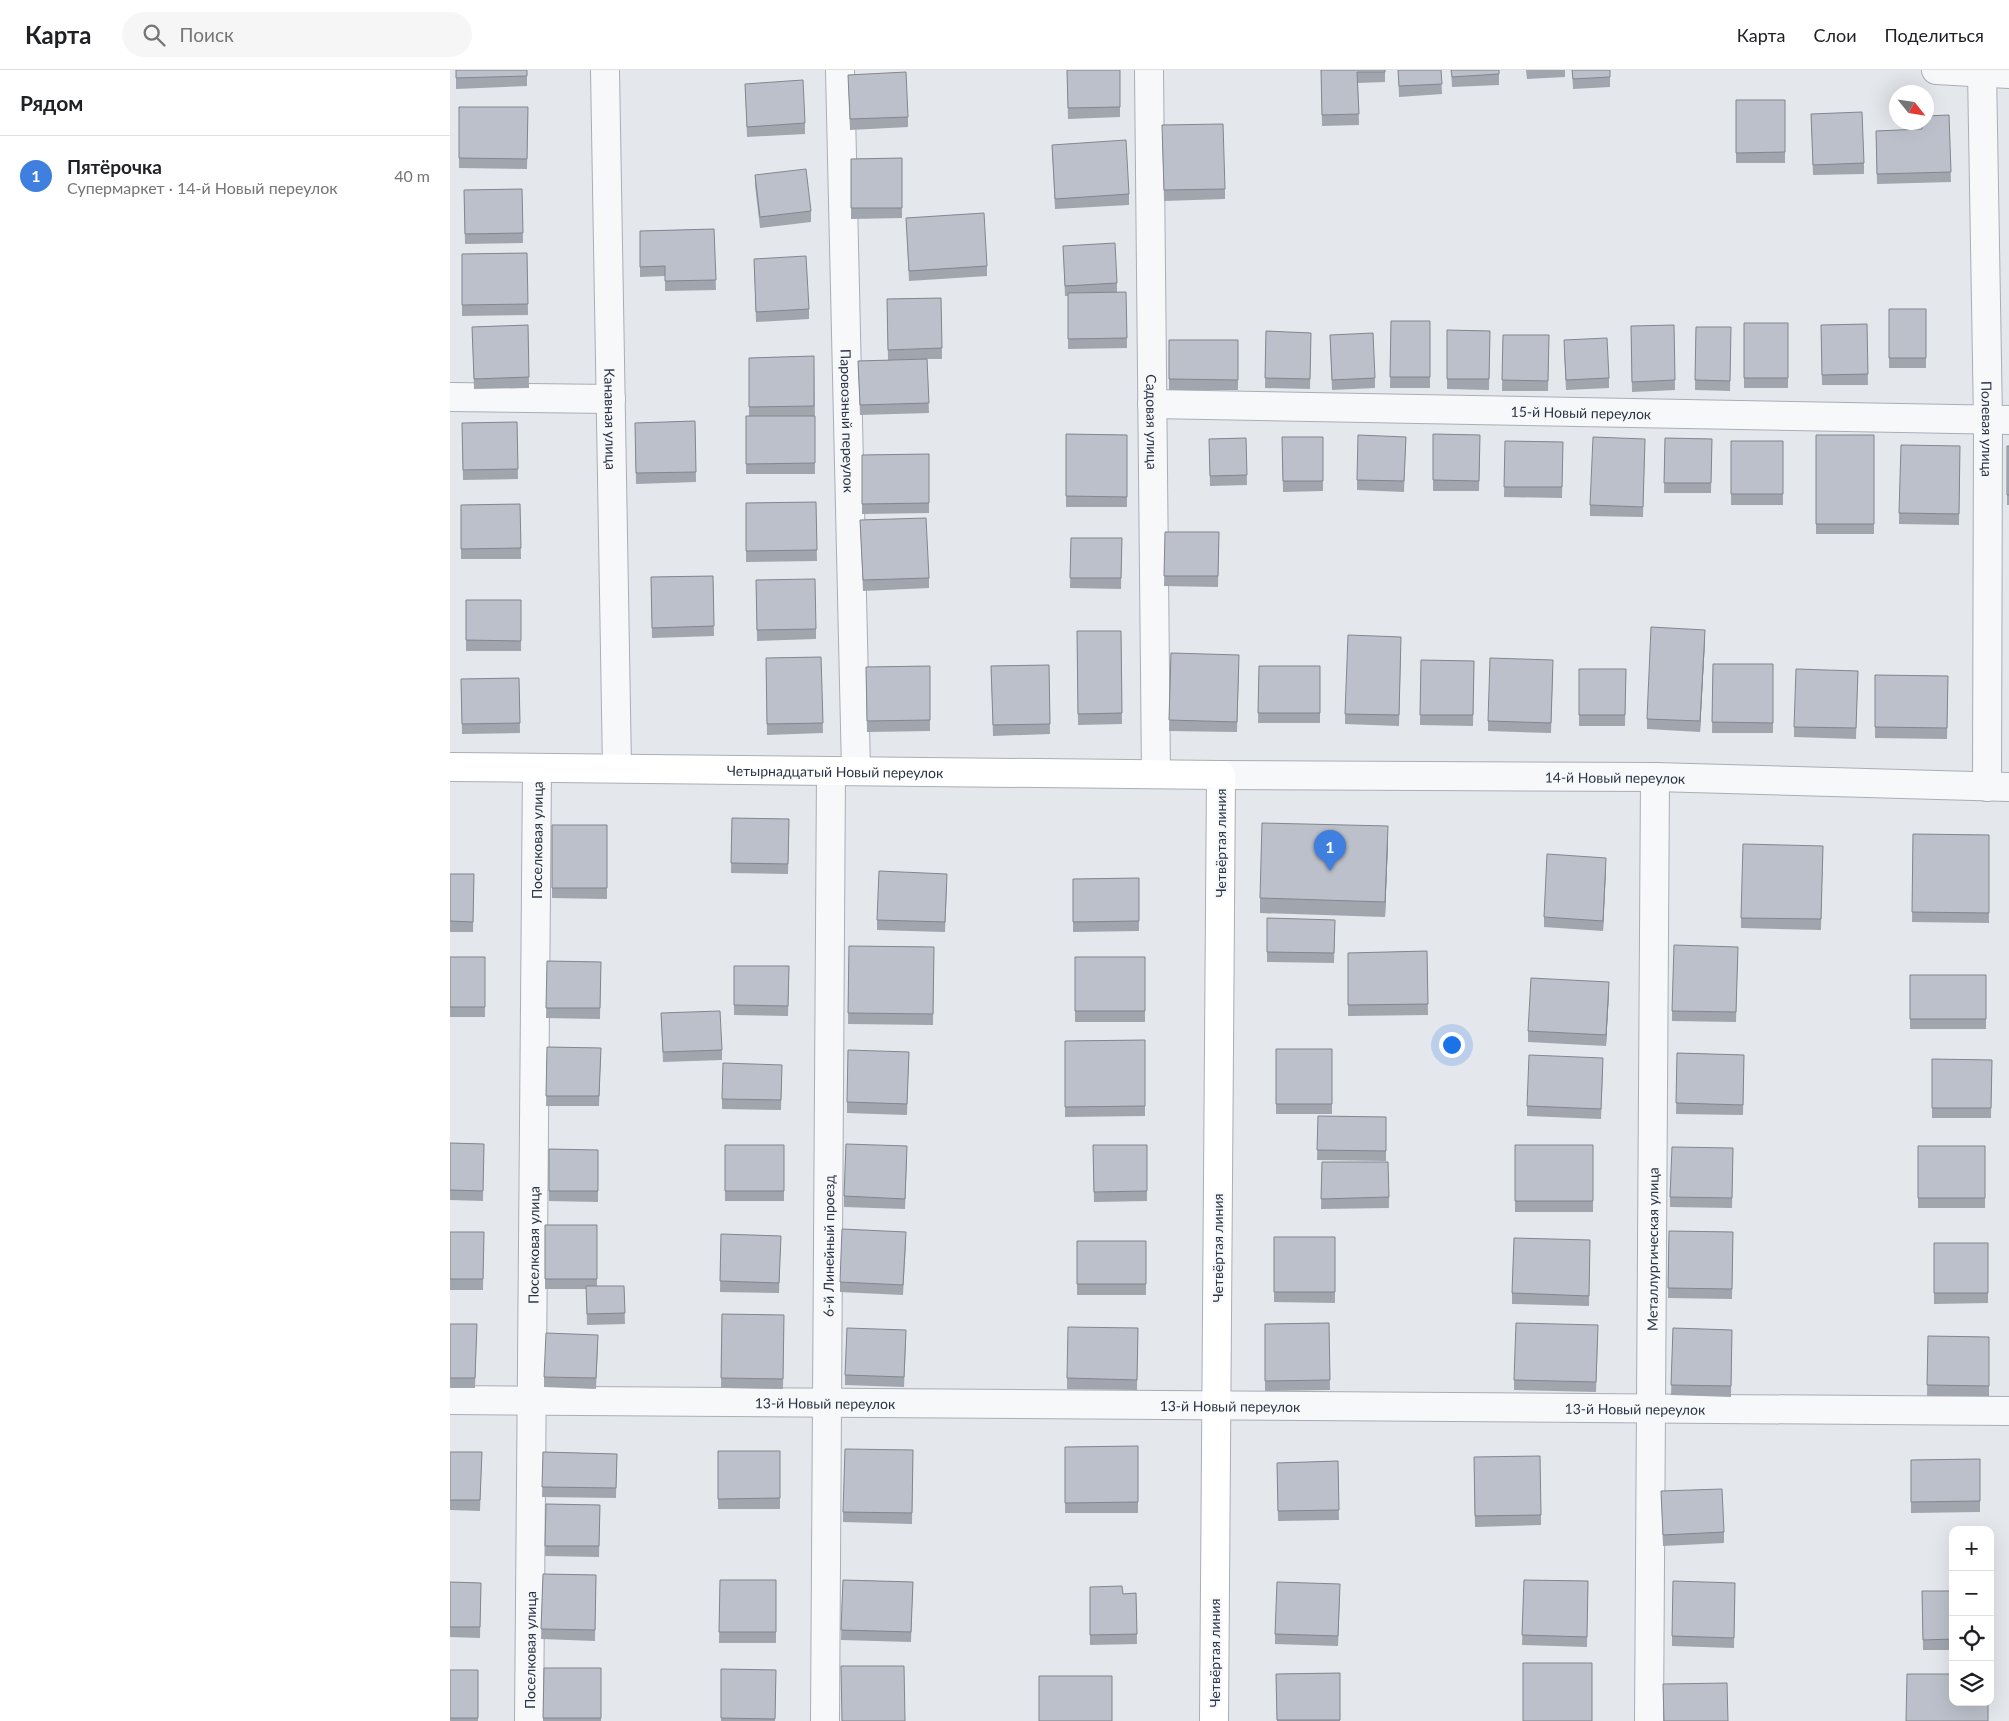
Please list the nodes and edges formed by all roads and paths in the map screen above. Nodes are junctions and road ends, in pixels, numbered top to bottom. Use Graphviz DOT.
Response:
graph roads {
  1 [pos="606,70"];
  2 [pos="840,70"];
  3 [pos="1149,70"];
  4 [pos="1936,70"];
  5 [pos="1982,72"];
  6 [pos="2009,74"];
  7 [pos="450,397"];
  8 [pos="611,399"];
  9 [pos="1152,404"];
  10 [pos="1999,420"];
  11 [pos="450,766"];
  12 [pos="537,768"];
  13 [pos="618,768"];
  14 [pos="843,771"];
  15 [pos="1156,774"];
  16 [pos="1220,776"];
  17 [pos="1655,777"];
  18 [pos="1998,787"];
  19 [pos="450,1400"];
  20 [pos="532,1400"];
  21 [pos="827,1402"];
  22 [pos="1216,1406"];
  23 [pos="1651,1408"];
  24 [pos="2009,1411"];
  25 [pos="529,1721"];
  26 [pos="825,1721"];
  27 [pos="1214,1721"];
  28 [pos="1649,1721"];
  1 -- 8 [label="street, Канавная улица"];
  2 -- 14 [label="street, Паровозный переулок"];
  3 -- 9 [label="street, Садовая улица"];
  4 -- 5 [label="street"];
  5 -- 6 [label="street"];
  5 -- 10 [label="street, Полевая улица"];
  7 -- 8 [label="street"];
  8 -- 13 [label="street, Канавная улица"];
  9 -- 10 [label="street, 15-й Новый переулок"];
  9 -- 15 [label="street, Садовая улица"];
  10 -- 18 [label="street, Полевая улица"];
  11 -- 12 [label="street, Четырнадцатый Новый переулок"];
  12 -- 13 [label="street, Четырнадцатый Новый переулок"];
  12 -- 20 [label="street, Поселковая улица"];
  13 -- 14 [label="street, Четырнадцатый Новый переулок"];
  14 -- 15 [label="street, Четырнадцатый Новый переулок"];
  14 -- 21 [label="street, 6-й Линейный проезд"];
  15 -- 16 [label="street, Четырнадцатый Новый переулок"];
  16 -- 17 [label="street, 14-й Новый переулок"];
  16 -- 22 [label="street, Четвёртая линия"];
  17 -- 18 [label="street, 14-й Новый переулок"];
  17 -- 23 [label="street, Металлургическая улица"];
  19 -- 20 [label="street, 13-й Новый переулок"];
  20 -- 21 [label="street, 13-й Новый переулок"];
  20 -- 25 [label="street, Поселковая улица"];
  21 -- 22 [label="street, 13-й Новый переулок"];
  21 -- 26 [label="street, 6-й Линейный проезд"];
  22 -- 23 [label="street, 13-й Новый переулок"];
  22 -- 27 [label="street, Четвёртая линия"];
  23 -- 24 [label="street, 13-й Новый переулок"];
  23 -- 28 [label="street, Металлургическая улица"];
}
